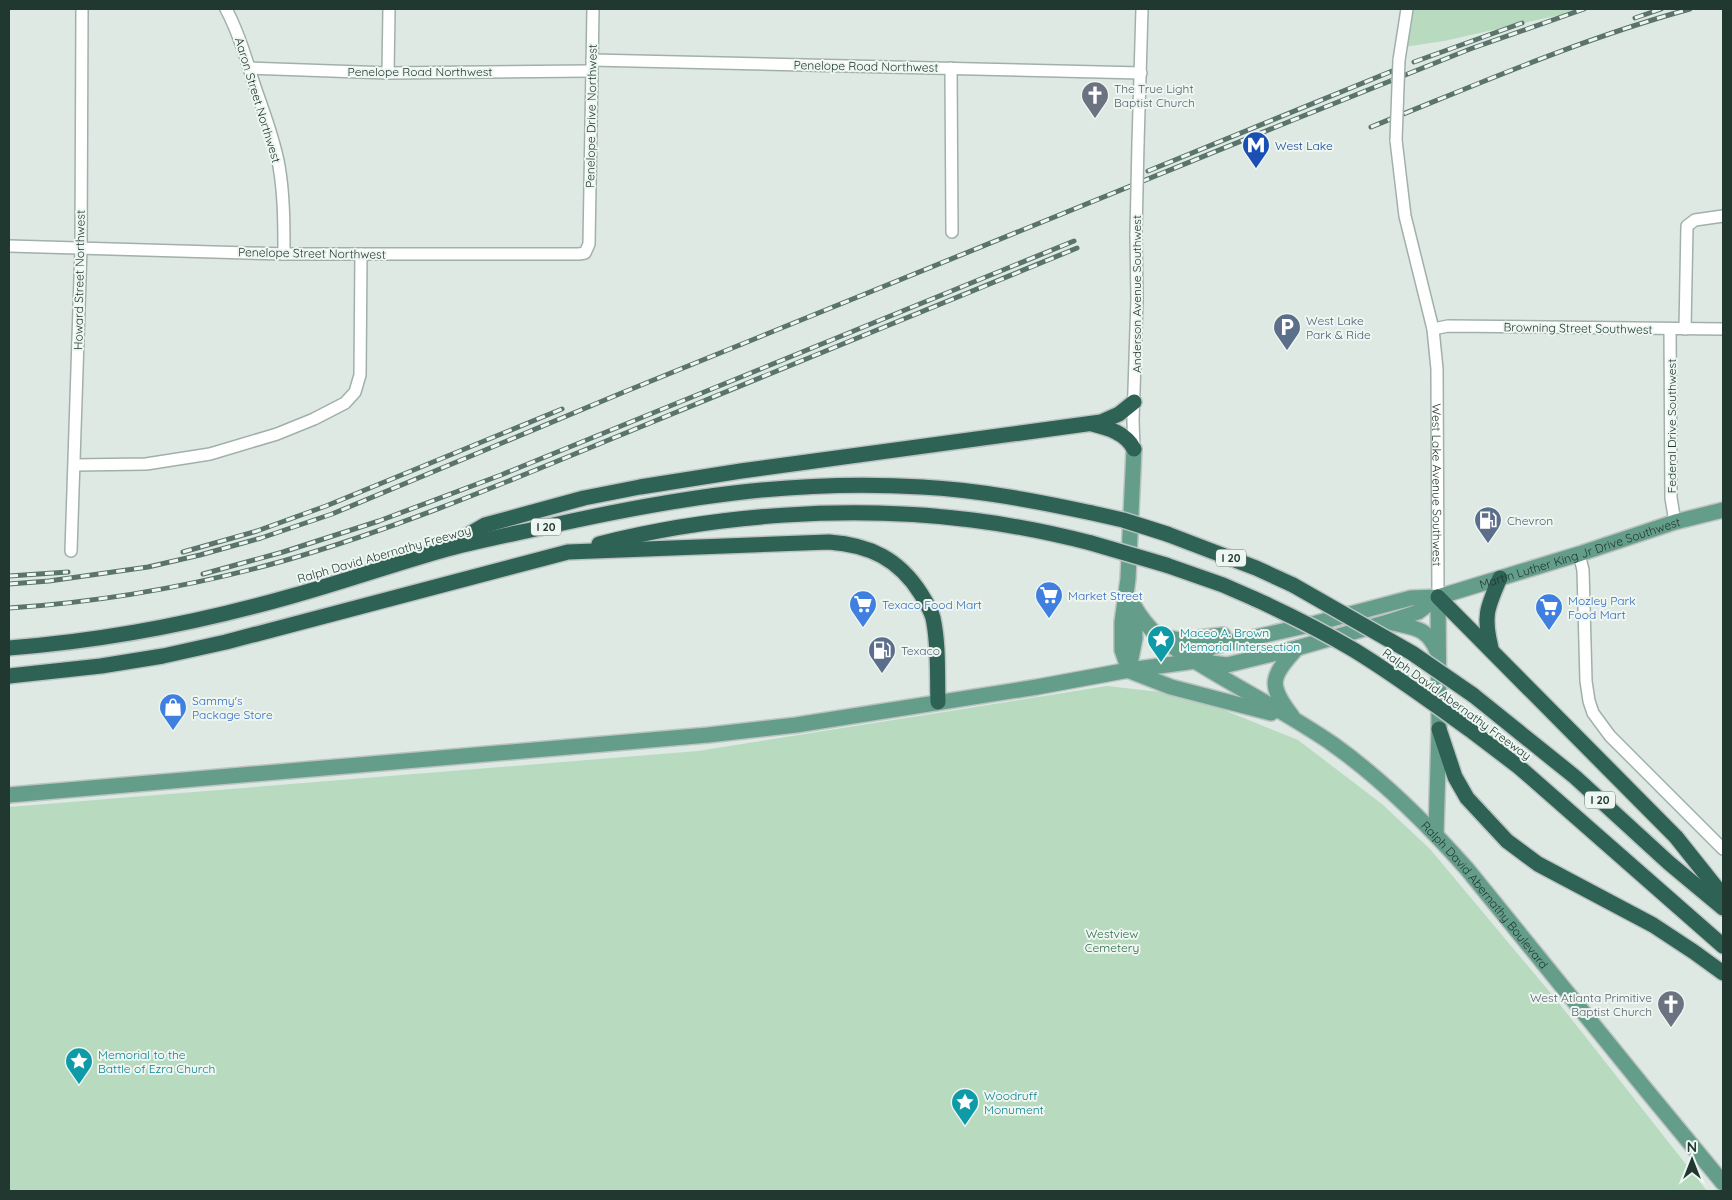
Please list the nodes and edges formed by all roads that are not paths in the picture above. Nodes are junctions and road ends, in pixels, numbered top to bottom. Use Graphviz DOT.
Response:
graph roads {
  1 [pos="82,9"];
  2 [pos="226,9"];
  3 [pos="389,9"];
  4 [pos="593,9"];
  5 [pos="1142,9"];
  6 [pos="1407,9"];
  7 [pos="592,65"];
  8 [pos="249,68"];
  9 [pos="950,68"];
  10 [pos="388,73"];
  11 [pos="1140,73"];
  12 [pos="1723,216"];
  13 [pos="590,223"];
  14 [pos="952,232"];
  15 [pos="9,246"];
  16 [pos="81,248"];
  17 [pos="284,254"];
  18 [pos="361,254"];
  19 [pos="1433,329"];
  20 [pos="1670,329"];
  21 [pos="1685,329"];
  22 [pos="1723,329"];
  23 [pos="1134,402"];
  24 [pos="1089,424"];
  25 [pos="1134,449"];
  26 [pos="75,465"];
  27 [pos="1723,510"];
  28 [pos="1675,522"];
  29 [pos="442,550"];
  30 [pos="71,551"];
  31 [pos="568,552"];
  32 [pos="1579,554"];
  33 [pos="1500,578"];
  34 [pos="1128,579"];
  35 [pos="1438,596"];
  36 [pos="1134,606"];
  37 [pos="1388,622"];
  38 [pos="1157,636"];
  39 [pos="9,648"];
  40 [pos="1297,648"];
  41 [pos="1490,648"];
  42 [pos="1438,654"];
  43 [pos="1196,661"];
  44 [pos="1129,670"];
  45 [pos="9,676"];
  46 [pos="938,702"];
  47 [pos="1296,720"];
  48 [pos="1439,728"];
  49 [pos="9,795"];
  50 [pos="1436,834"];
  51 [pos="1723,849"];
  52 [pos="1723,896"];
  53 [pos="1723,908"];
  54 [pos="1723,946"];
  55 [pos="1723,973"];
  56 [pos="1721,1178"];
  1 -- 16 [label="street, Howard Street Northwest"];
  2 -- 8 [label="street, Aaron Street Northwest"];
  3 -- 10 [label="street"];
  4 -- 7 [label="street, Penelope Drive Northwest"];
  5 -- 11 [label="street, Anderson Avenue Southwest"];
  6 -- 19 [label="street, West Lake Avenue Southwest, bridge"];
  7 -- 9 [label="street, Penelope Road Northwest"];
  7 -- 10 [label="street, Penelope Road Northwest"];
  7 -- 13 [label="street, Penelope Drive Northwest"];
  8 -- 10 [label="street, Penelope Road Northwest"];
  8 -- 17 [label="street, Aaron Street Northwest"];
  9 -- 11 [label="street, Penelope Road Northwest"];
  9 -- 14 [label="street"];
  11 -- 23 [label="street, Anderson Avenue Southwest, bridge"];
  12 -- 21 [label="street"];
  13 -- 18 [label="street, Penelope Street Northwest"];
  15 -- 16 [label="street, Penelope Street Northwest"];
  16 -- 17 [label="street, Penelope Street Northwest"];
  16 -- 26 [label="street, Howard Street Northwest"];
  17 -- 18 [label="street, Penelope Street Northwest"];
  18 -- 26 [label="street"];
  19 -- 20 [label="street, Browning Street Southwest"];
  19 -- 35 [label="street, West Lake Avenue Southwest"];
  20 -- 21 [label="street, Browning Street Southwest"];
  20 -- 28 [label="street, Federal Drive Southwest"];
  21 -- 22 [label="street, Browning Street Southwest"];
  23 -- 24 [label="highway"];
  23 -- 25 [label="street, Anderson Avenue Southwest"];
  24 -- 25 [label="highway"];
  24 -- 29 [label="highway"];
  25 -- 34 [label="main road, Anderson Avenue Southwest"];
  26 -- 30 [label="street, Howard Street Northwest"];
  27 -- 28 [label="main road, Martin Luther King Jr Drive Southwest"];
  28 -- 32 [label="main road, Martin Luther King Jr Drive Southwest"];
  29 -- 39 [label="highway, Ralph David Abernathy Freeway / I 20"];
  29 -- 53 [label="highway, Ralph David Abernathy Freeway / I 20, bridge"];
  31 -- 45 [label="highway, I 20"];
  31 -- 46 [label="highway"];
  31 -- 54 [label="highway, Ralph David Abernathy Freeway / I 20, bridge"];
  32 -- 33 [label="main road, Martin Luther King Jr Drive Southwest"];
  32 -- 51 [label="street"];
  33 -- 35 [label="main road, Martin Luther King Jr Drive Southwest"];
  33 -- 41 [label="highway"];
  34 -- 36 [label="main road, Anderson Avenue Southwest"];
  34 -- 44 [label="main road, Anderson Avenue Southwest"];
  35 -- 37 [label="main road"];
  35 -- 38 [label="main road"];
  35 -- 41 [label="highway"];
  35 -- 42 [label="main road, West Lake Avenue Southwest"];
  35 -- 43 [label="main road"];
  36 -- 38 [label="main road, Ralph David Abernathy Boulevard"];
  36 -- 44 [label="main road, Anderson Avenue Southwest"];
  37 -- 40 [label="main road"];
  37 -- 42 [label="main road"];
  38 -- 43 [label="main road, Ralph David Abernathy Boulevard"];
  40 -- 43 [label="main road"];
  40 -- 47 [label="main road"];
  41 -- 52 [label="highway"];
  42 -- 48 [label="main road, West Lake Avenue Southwest"];
  43 -- 44 [label="main road"];
  43 -- 47 [label="main road, Ralph David Abernathy Boulevard"];
  44 -- 46 [label="main road"];
  44 -- 47 [label="main road"];
  46 -- 49 [label="main road"];
  47 -- 50 [label="main road, Ralph David Abernathy Boulevard"];
  48 -- 50 [label="main road, West Lake Avenue Southwest"];
  48 -- 55 [label="highway"];
  50 -- 56 [label="main road, Ralph David Abernathy Boulevard"];
}
